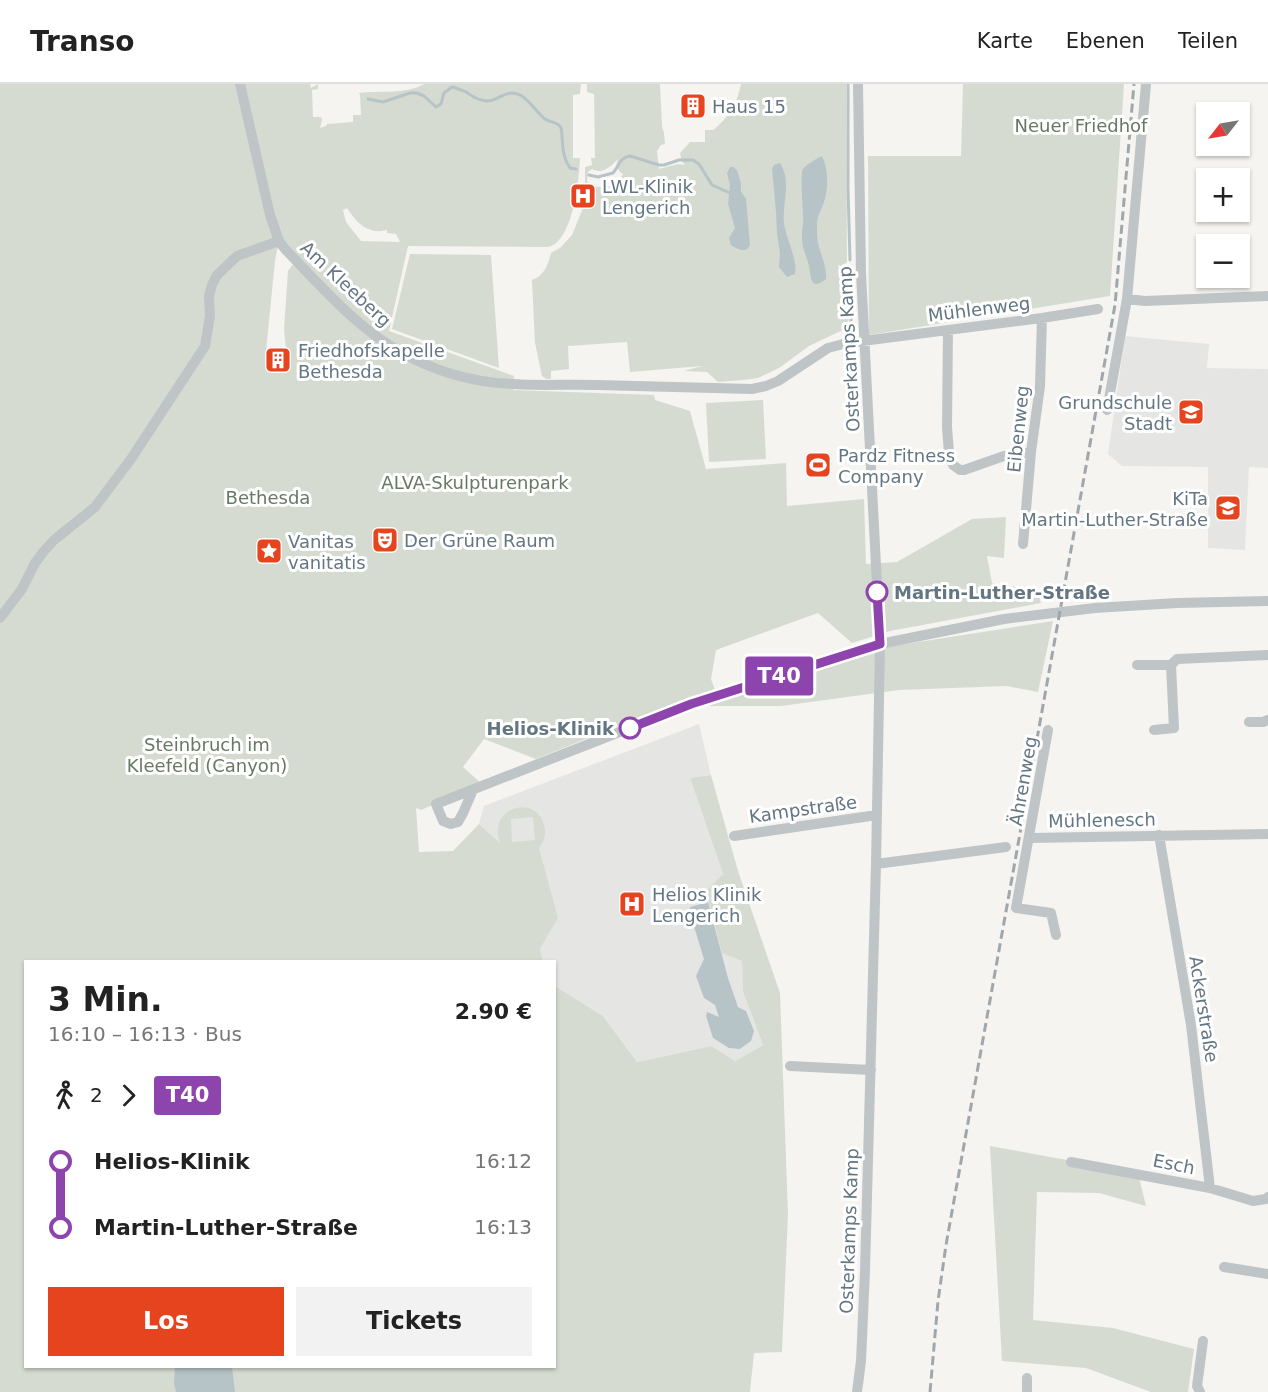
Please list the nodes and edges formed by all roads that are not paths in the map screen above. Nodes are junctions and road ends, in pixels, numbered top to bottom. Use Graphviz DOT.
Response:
graph roads {
  1 [pos="240,84"];
  2 [pos="858,84"];
  3 [pos="1146,84"];
  4 [pos="279,241"];
  5 [pos="1268,296"];
  6 [pos="1127,299"];
  7 [pos="1098,309"];
  8 [pos="1042,318"];
  9 [pos="948,330"];
  10 [pos="864,341"];
  11 [pos="1107,410"];
  12 [pos="1031,452"];
  13 [pos="1023,544"];
  14 [pos="1268,601"];
  15 [pos="0,618"];
  16 [pos="880,644"];
  17 [pos="1268,655"];
  18 [pos="1137,665"];
  19 [pos="1171,665"];
  20 [pos="1268,720"];
  21 [pos="1249,722"];
  22 [pos="1048,730"];
  23 [pos="1154,730"];
  24 [pos="473,790"];
  25 [pos="877,815"];
  26 [pos="1268,834"];
  27 [pos="734,836"];
  28 [pos="1158,836"];
  29 [pos="1030,838"];
  30 [pos="1006,847"];
  31 [pos="876,864"];
  32 [pos="1056,935"];
  33 [pos="790,1066"];
  34 [pos="871,1070"];
  35 [pos="1071,1162"];
  36 [pos="1210,1188"];
  37 [pos="1268,1197"];
  38 [pos="1224,1267"];
  39 [pos="1268,1274"];
  40 [pos="1203,1341"];
  41 [pos="1027,1378"];
  42 [pos="857,1392"];
  43 [pos="1027,1392"];
  44 [pos="1200,1392"];
  1 -- 4 [label="street"];
  2 -- 10 [label="street, Osterkamps Kamp"];
  3 -- 6 [label="street"];
  4 -- 10 [label="street, Am Kleeberg"];
  4 -- 15 [label="street, Am Kleeberg"];
  5 -- 6 [label="street"];
  6 -- 11 [label="street"];
  7 -- 8 [label="street, Mühlenweg"];
  8 -- 9 [label="street, Mühlenweg"];
  8 -- 12 [label="street, Eibenweg"];
  9 -- 10 [label="street, Mühlenweg"];
  9 -- 12 [label="street"];
  10 -- 16 [label="street, Osterkamps Kamp"];
  12 -- 13 [label="street, Eibenweg"];
  14 -- 16 [label="street"];
  16 -- 24 [label="street"];
  16 -- 25 [label="street, Osterkamps Kamp"];
  17 -- 19 [label="street"];
  18 -- 19 [label="street"];
  19 -- 23 [label="street"];
  20 -- 21 [label="street"];
  22 -- 29 [label="street, Ährenweg"];
  25 -- 27 [label="street, Kampstraße"];
  25 -- 31 [label="street, Osterkamps Kamp"];
  26 -- 28 [label="street, Mühlenesch"];
  28 -- 29 [label="street, Mühlenesch"];
  28 -- 36 [label="street, Ackerstraße"];
  29 -- 32 [label="street, Mühlenesch"];
  30 -- 31 [label="street"];
  31 -- 34 [label="street, Osterkamps Kamp"];
  33 -- 34 [label="street"];
  34 -- 42 [label="street, Osterkamps Kamp"];
  35 -- 36 [label="street, Esch"];
  36 -- 37 [label="street, Esch"];
  38 -- 39 [label="street"];
  40 -- 44 [label="street"];
  41 -- 43 [label="street"];
}
